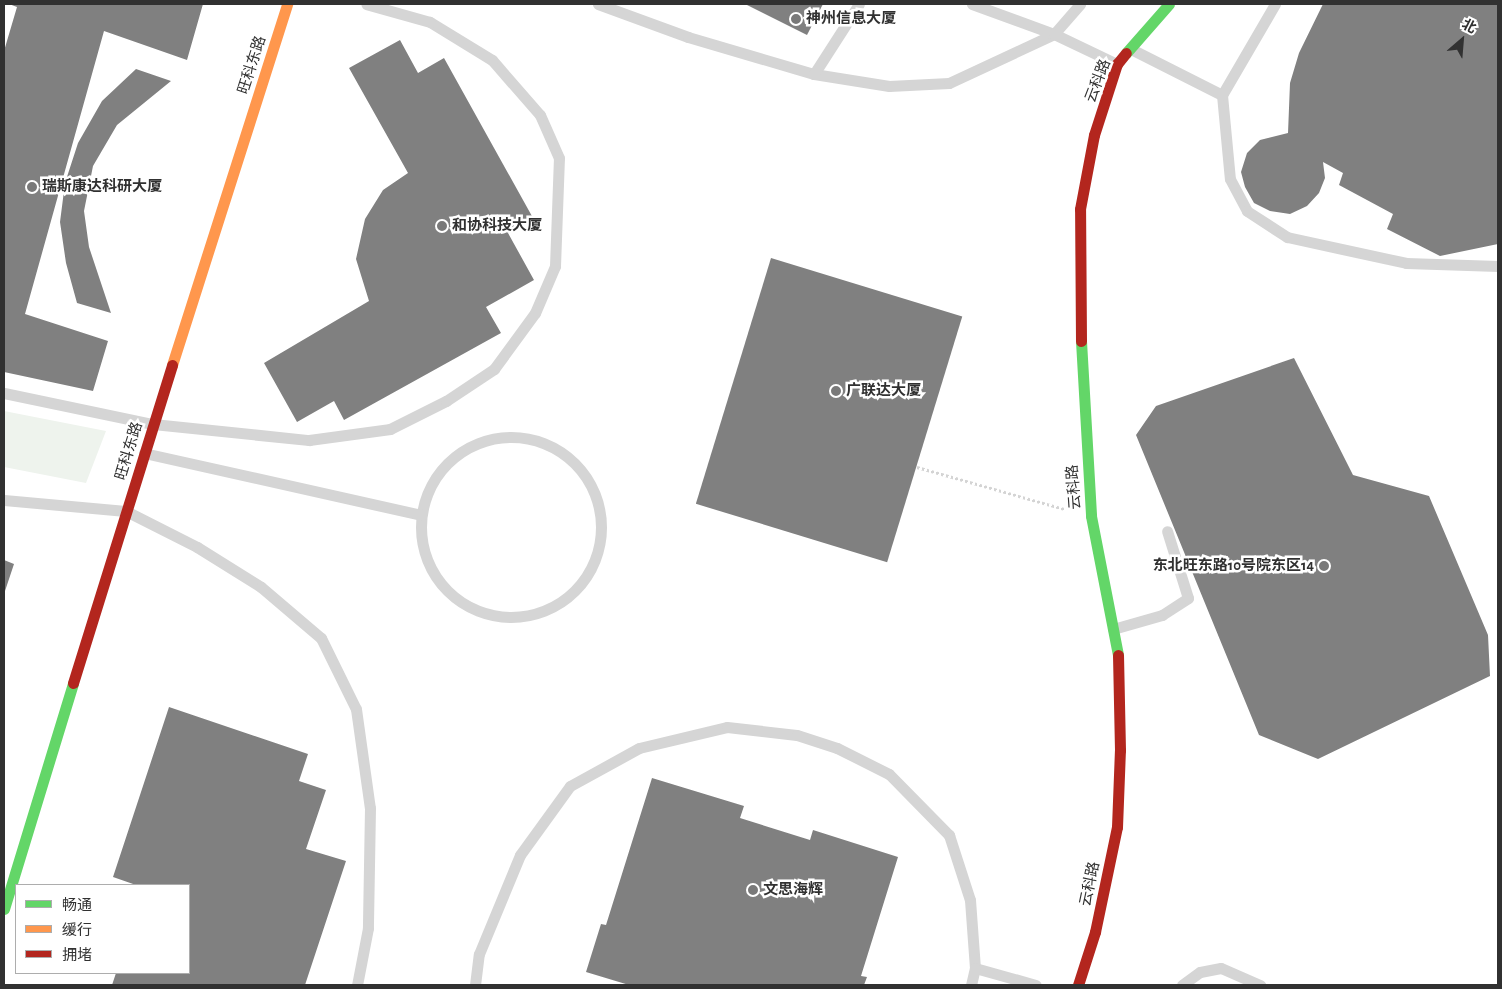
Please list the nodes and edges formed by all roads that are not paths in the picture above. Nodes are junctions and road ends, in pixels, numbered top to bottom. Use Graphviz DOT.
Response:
graph roads {
  1 [pos="287,4"];
  2 [pos="366,4"];
  3 [pos="598,4"];
  4 [pos="859,4"];
  5 [pos="972,4"];
  6 [pos="1080,4"];
  7 [pos="1169,4"];
  8 [pos="1275,4"];
  9 [pos="1054,34"];
  10 [pos="1130,49"];
  11 [pos="1118,64"];
  12 [pos="814,74"];
  13 [pos="1222,96"];
  14 [pos="1498,266"];
  15 [pos="4,393"];
  16 [pos="153,424"];
  17 [pos="144,452"];
  18 [pos="4,500"];
  19 [pos="126,511"];
  20 [pos="421,515"];
  21 [pos="1167,531"];
  22 [pos="1113,629"];
  23 [pos="4,909"];
  24 [pos="975,968"];
  25 [pos="357,985"];
  26 [pos="475,985"];
  27 [pos="971,985"];
  28 [pos="1036,985"];
  29 [pos="1078,985"];
  30 [pos="1182,985"];
  31 [pos="1260,985"];
  1 -- 16 [label="street, 旺科东路"];
  2 -- 16 [label="lane"];
  3 -- 12 [label="lane"];
  4 -- 12 [label="lane"];
  5 -- 9 [label="lane"];
  6 -- 9 [label="lane"];
  7 -- 10 [label="street, 云科路"];
  8 -- 13 [label="lane"];
  9 -- 11 [label="lane"];
  9 -- 12 [label="lane"];
  10 -- 11 [label="street, 云科路"];
  10 -- 13 [label="lane"];
  11 -- 22 [label="street, 云科路"];
  13 -- 14 [label="lane"];
  15 -- 16 [label="lane"];
  16 -- 17 [label="street, 旺科东路"];
  17 -- 19 [label="street, 旺科东路"];
  17 -- 20 [label="lane"];
  18 -- 19 [label="lane"];
  19 -- 23 [label="street, 旺科东路"];
  19 -- 25 [label="lane"];
  20 -- 20 [label="lane"];
  21 -- 22 [label="lane"];
  22 -- 29 [label="street, 云科路"];
  24 -- 26 [label="lane"];
  24 -- 27 [label="lane"];
  24 -- 28 [label="lane"];
  30 -- 31 [label="lane"];
}
